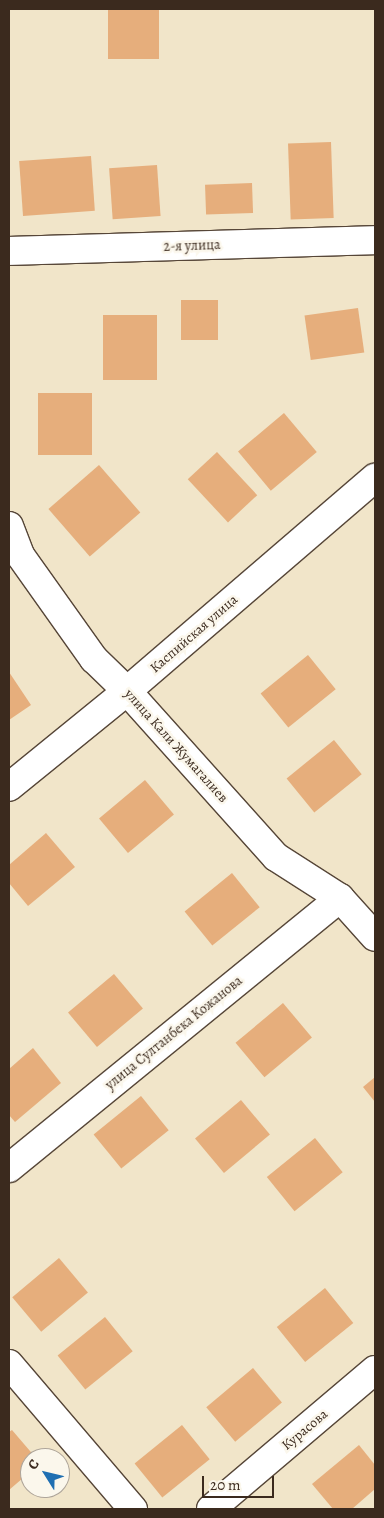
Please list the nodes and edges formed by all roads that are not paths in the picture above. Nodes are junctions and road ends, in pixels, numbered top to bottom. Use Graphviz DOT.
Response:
graph roads {
  1 [pos="375,240"];
  2 [pos="9,251"];
  3 [pos="375,478"];
  4 [pos="9,526"];
  5 [pos="127,691"];
  6 [pos="9,787"];
  7 [pos="340,898"];
  8 [pos="375,937"];
  9 [pos="9,1168"];
  10 [pos="9,1364"];
  11 [pos="375,1370"];
  12 [pos="133,1509"];
  13 [pos="211,1509"];
  1 -- 2 [label="street, 2-я улица"];
  3 -- 5 [label="street, Каспийская улица"];
  4 -- 5 [label="street, улица Кали Жумагалиев"];
  5 -- 6 [label="street, Каспийская улица"];
  5 -- 7 [label="street, улица Кали Жумагалиев"];
  7 -- 8 [label="street, улица Кали Жумагалиев"];
  7 -- 9 [label="street, улица Султанбека Кожанова"];
  10 -- 12 [label="street"];
  11 -- 13 [label="street, Курасова"];
}
